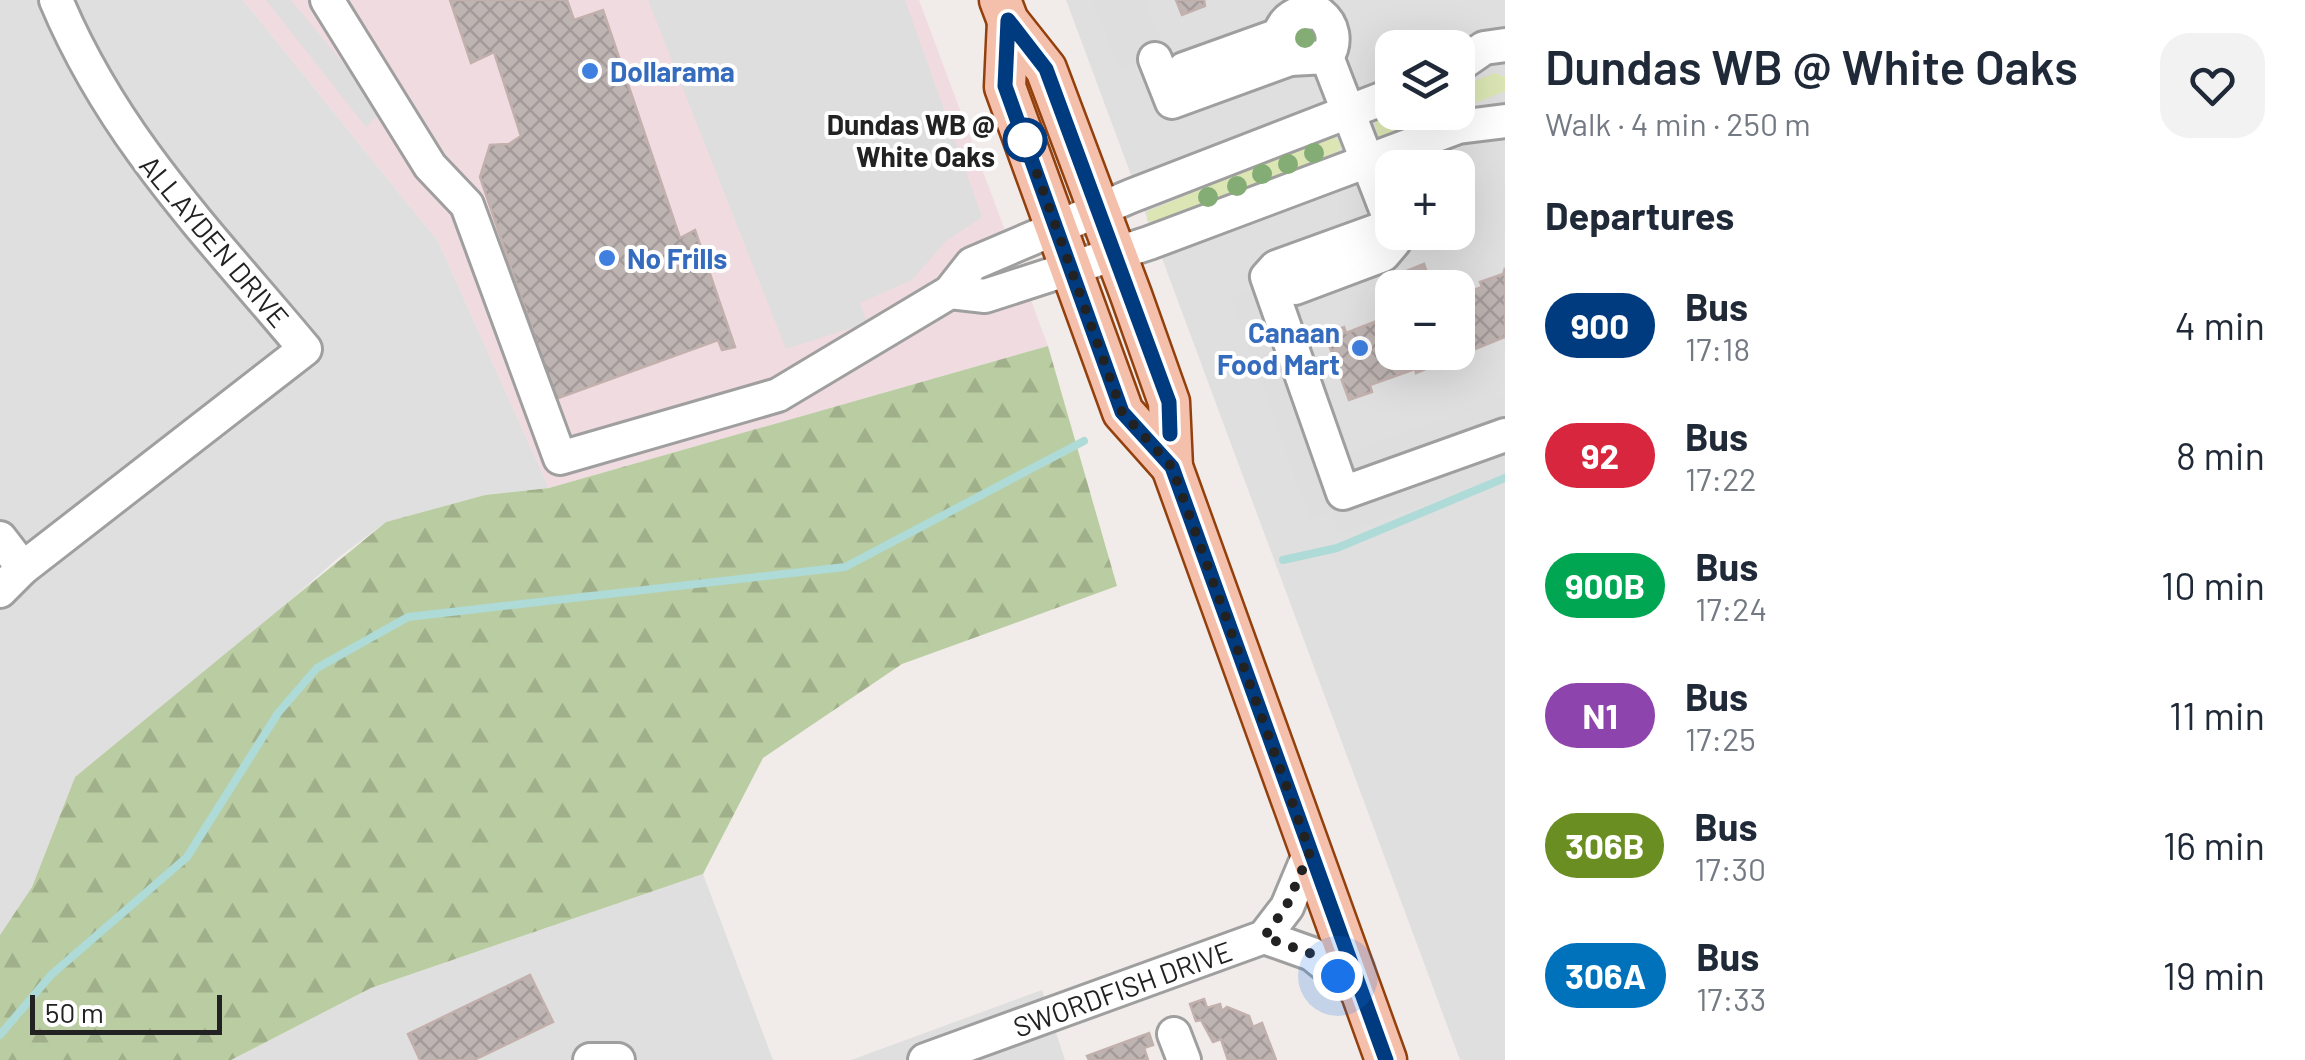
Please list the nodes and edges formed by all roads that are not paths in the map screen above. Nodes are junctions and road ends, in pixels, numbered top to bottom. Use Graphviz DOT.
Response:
graph roads {
  1 [pos="56,0"];
  2 [pos="328,0"];
  3 [pos="1004,10"];
  4 [pos="1505,46"];
  5 [pos="1284,47"];
  6 [pos="1475,54"];
  7 [pos="1327,56"];
  8 [pos="1170,64"];
  9 [pos="1375,102"];
  10 [pos="1349,112"];
  11 [pos="1505,121"];
  12 [pos="1368,160"];
  13 [pos="1375,179"];
  14 [pos="1100,210"];
  15 [pos="1375,234"];
  16 [pos="1064,248"];
  17 [pos="1387,250"];
  18 [pos="1116,253"];
  19 [pos="1295,288"];
  20 [pos="1505,435"];
  21 [pos="1172,467"];
  22 [pos="0,538"];
  23 [pos="11,580"];
  24 [pos="1310,852"];
  25 [pos="1264,937"];
  26 [pos="1365,998"];
  27 [pos="590,1060"];
  28 [pos="618,1060"];
  29 [pos="925,1060"];
  30 [pos="1386,1060"];
  1 -- 23 [label="street, ALLAYDEN DRIVE"];
  2 -- 16 [label="street"];
  3 -- 14 [label="main road"];
  3 -- 16 [label="main road"];
  4 -- 6 [label="street"];
  5 -- 7 [label="street"];
  5 -- 7 [label="street"];
  5 -- 8 [label="street"];
  7 -- 10 [label="street"];
  9 -- 10 [label="street"];
  10 -- 12 [label="street"];
  10 -- 14 [label="street"];
  11 -- 12 [label="street"];
  12 -- 13 [label="street"];
  12 -- 18 [label="street"];
  14 -- 16 [label="street"];
  14 -- 18 [label="main road"];
  15 -- 20 [label="street"];
  16 -- 18 [label="street"];
  16 -- 21 [label="main road"];
  17 -- 19 [label="street"];
  18 -- 21 [label="main road"];
  21 -- 24 [label="main road"];
  22 -- 23 [label="street"];
  24 -- 25 [label="street, SWORDFISH DRIVE"];
  24 -- 26 [label="main road"];
  25 -- 26 [label="street, SWORDFISH DRIVE"];
  25 -- 29 [label="street, SWORDFISH DRIVE"];
  26 -- 30 [label="main road"];
  27 -- 28 [label="street"];
}
